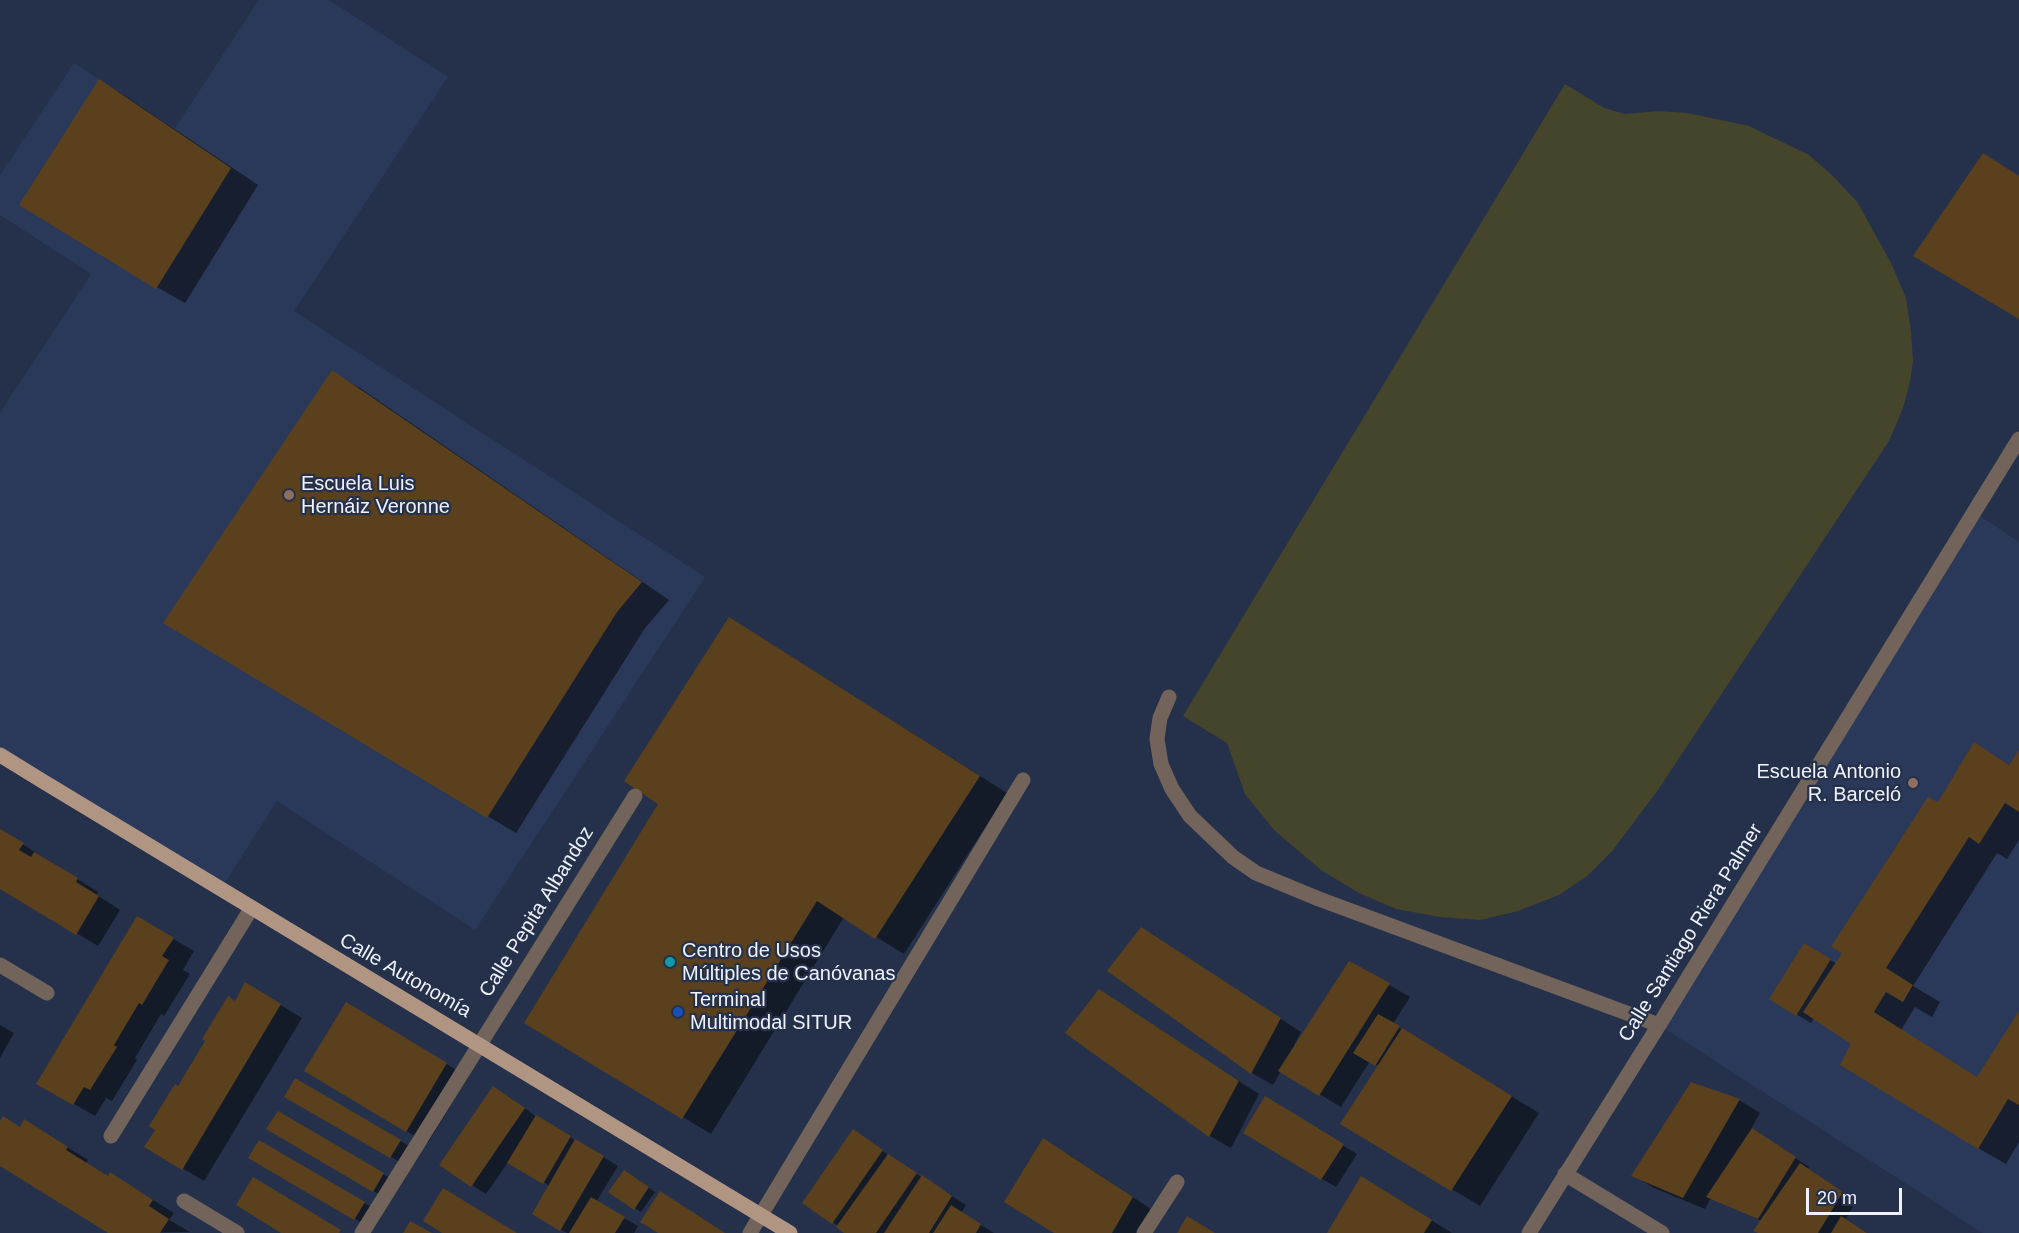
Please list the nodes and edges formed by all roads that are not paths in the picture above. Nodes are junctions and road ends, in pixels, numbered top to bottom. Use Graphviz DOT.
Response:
graph roads {
  1 [pos="2019,439"];
  2 [pos="1169,697"];
  3 [pos="0,755"];
  4 [pos="1023,780"];
  5 [pos="635,796"];
  6 [pos="250,909"];
  7 [pos="0,965"];
  8 [pos="47,993"];
  9 [pos="1659,1025"];
  10 [pos="479,1043"];
  11 [pos="111,1136"];
  12 [pos="1565,1174"];
  13 [pos="1177,1182"];
  14 [pos="184,1201"];
  15 [pos="760,1215"];
  16 [pos="237,1233"];
  17 [pos="362,1233"];
  18 [pos="750,1233"];
  19 [pos="790,1233"];
  20 [pos="1144,1233"];
  21 [pos="1529,1233"];
  22 [pos="1662,1233"];
  1 -- 9 [label="street, Calle Santiago Riera Palmer"];
  2 -- 9 [label="street"];
  3 -- 6 [label="main road, Calle Autonomía"];
  4 -- 15 [label="street"];
  5 -- 10 [label="street, Calle Pepita Albandoz"];
  6 -- 10 [label="main road, Calle Autonomía"];
  6 -- 11 [label="street"];
  7 -- 8 [label="street"];
  9 -- 12 [label="street, Calle Santiago Riera Palmer"];
  10 -- 15 [label="main road, Calle Autonomía"];
  10 -- 17 [label="street, Calle Pepita Albandoz"];
  12 -- 21 [label="street, Calle Santiago Riera Palmer"];
  12 -- 22 [label="street"];
  13 -- 20 [label="street"];
  14 -- 16 [label="street"];
  15 -- 18 [label="street"];
  15 -- 19 [label="main road, Calle Autonomía"];
}
